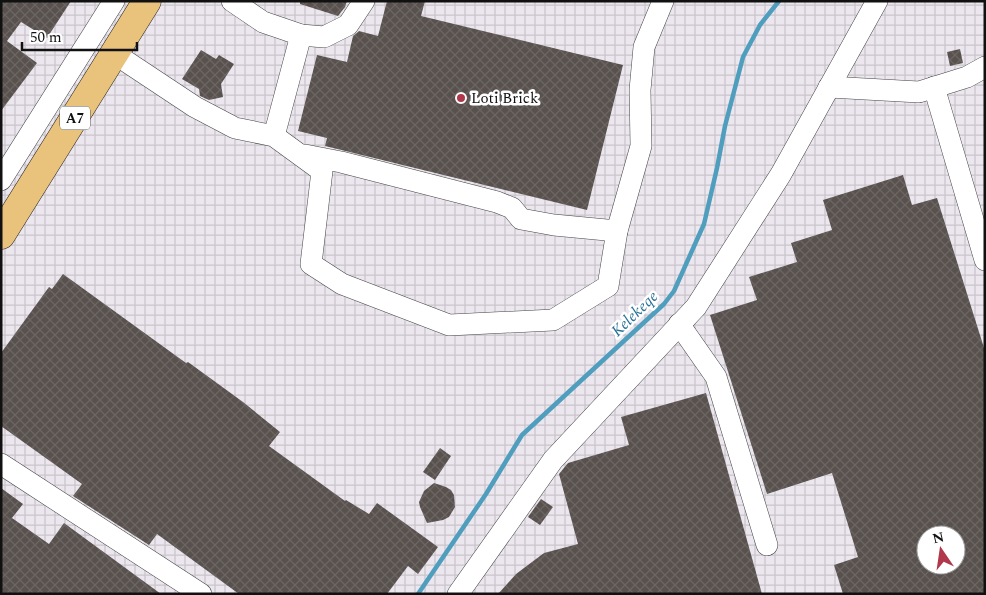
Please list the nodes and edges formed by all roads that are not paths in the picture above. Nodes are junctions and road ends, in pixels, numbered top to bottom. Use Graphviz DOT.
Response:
graph roads {
  1 [pos="114,1"];
  2 [pos="147,1"];
  3 [pos="232,1"];
  4 [pos="364,1"];
  5 [pos="663,1"];
  6 [pos="877,1"];
  7 [pos="300,36"];
  8 [pos="115,54"];
  9 [pos="985,67"];
  10 [pos="829,87"];
  11 [pos="934,87"];
  12 [pos="274,136"];
  13 [pos="298,153"];
  14 [pos="1,180"];
  15 [pos="617,232"];
  16 [pos="1,235"];
  17 [pos="985,260"];
  18 [pos="679,324"];
  19 [pos="1,464"];
  20 [pos="767,545"];
  21 [pos="201,594"];
  22 [pos="458,594"];
  1 -- 14 [label="street"];
  2 -- 8 [label="main road, A7"];
  3 -- 7 [label="street"];
  4 -- 7 [label="street"];
  5 -- 15 [label="street"];
  6 -- 10 [label="street"];
  7 -- 12 [label="street"];
  8 -- 12 [label="street"];
  8 -- 16 [label="main road, A7"];
  9 -- 11 [label="street"];
  10 -- 11 [label="street"];
  10 -- 18 [label="street"];
  11 -- 17 [label="street"];
  12 -- 13 [label="street"];
  13 -- 15 [label="street"];
  13 -- 15 [label="street"];
  18 -- 20 [label="street"];
  18 -- 22 [label="street"];
  19 -- 21 [label="street"];
}
